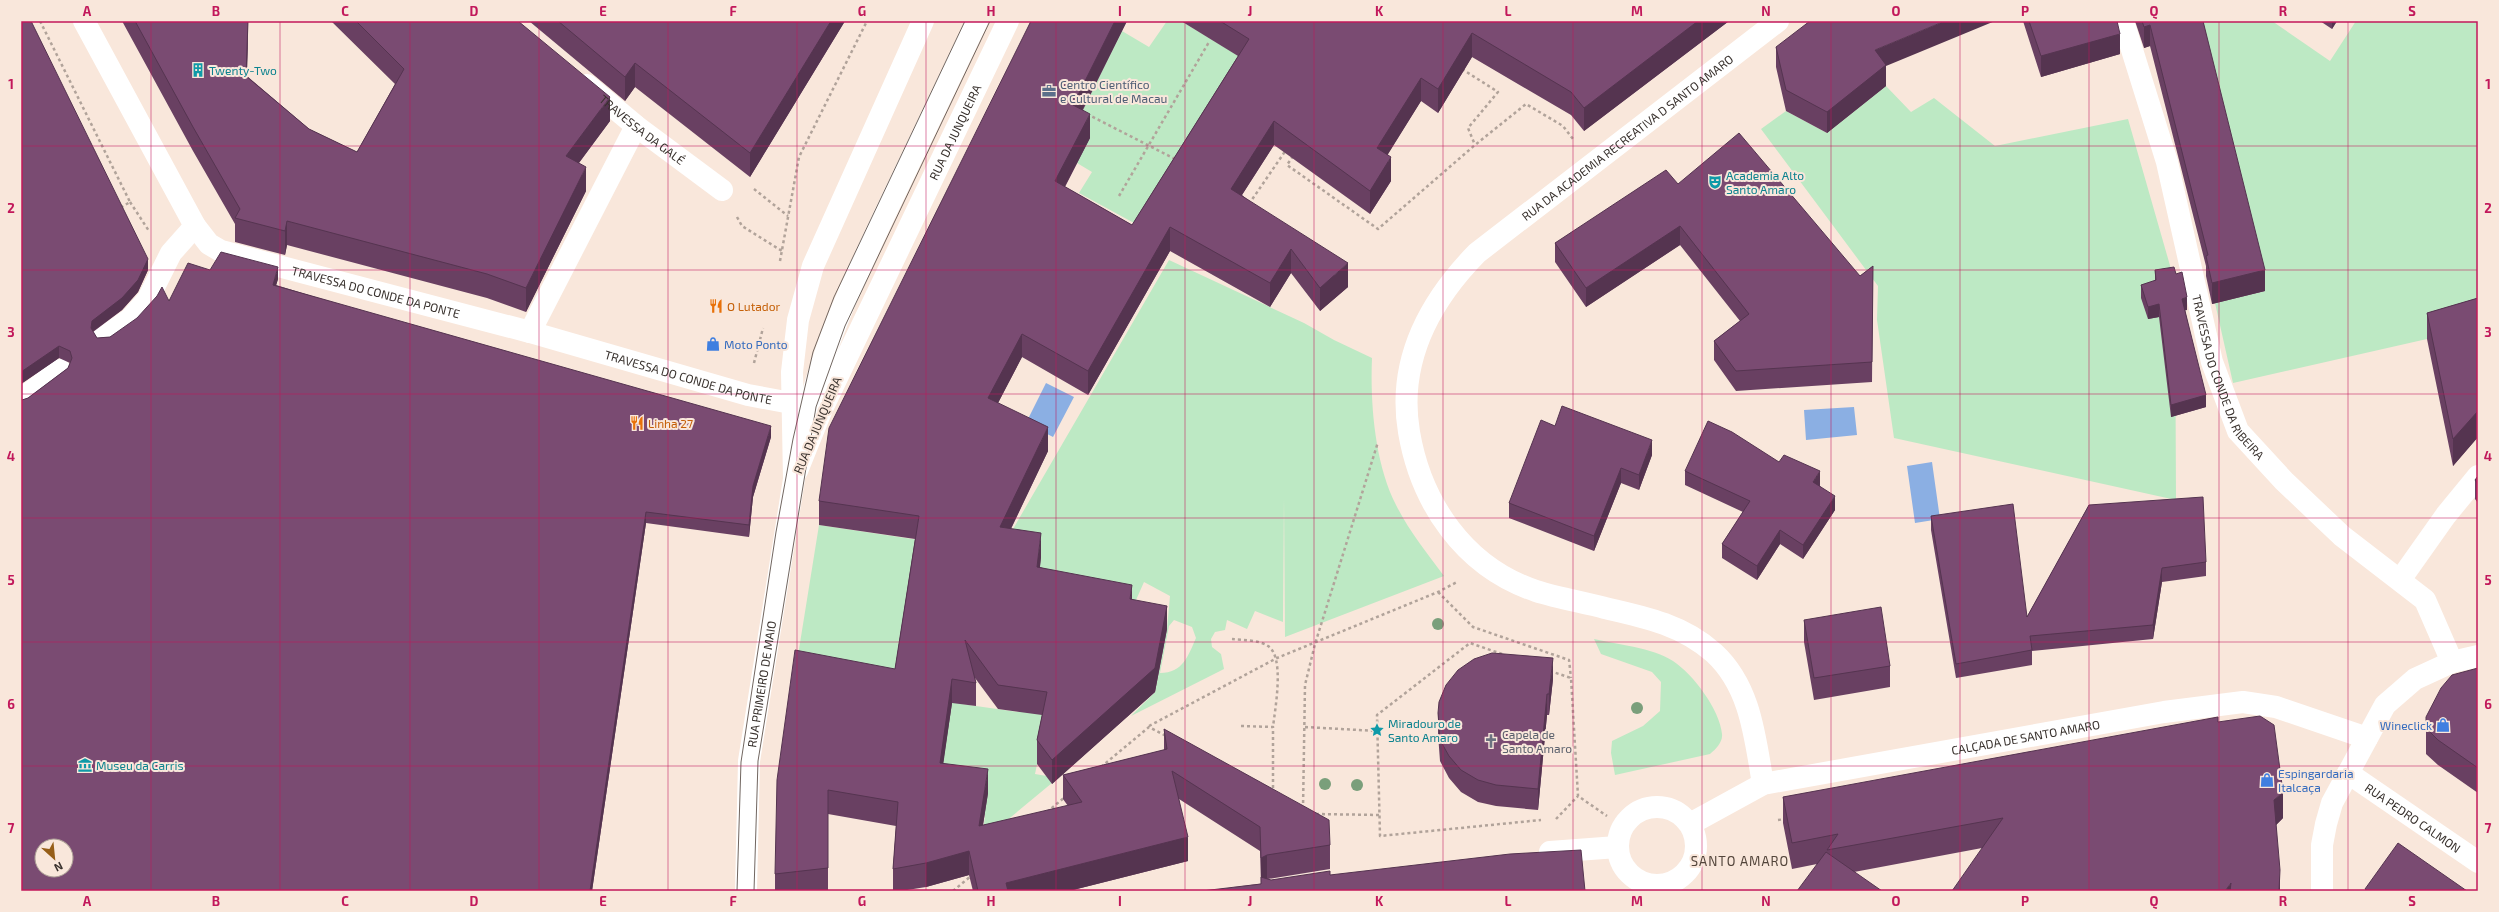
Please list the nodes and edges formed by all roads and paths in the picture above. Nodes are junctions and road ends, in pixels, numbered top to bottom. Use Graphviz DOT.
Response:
graph roads {
  1 [pos="40,21"];
  2 [pos="84,21"];
  3 [pos="868,21"];
  4 [pos="923,21"];
  5 [pos="977,21"];
  6 [pos="1008,21"];
  7 [pos="1778,21"];
  8 [pos="2123,21"];
  9 [pos="1209,42"];
  10 [pos="1458,66"];
  11 [pos="570,71"];
  12 [pos="1083,112"];
  13 [pos="636,126"];
  14 [pos="1576,142"];
  15 [pos="1148,145"];
  16 [pos="1475,145"];
  17 [pos="1288,148"];
  18 [pos="1295,153"];
  19 [pos="1179,161"];
  20 [pos="722,190"];
  21 [pos="1119,196"];
  22 [pos="1246,208"];
  23 [pos="118,209"];
  24 [pos="195,226"];
  25 [pos="742,226"];
  26 [pos="782,251"];
  27 [pos="779,267"];
  28 [pos="764,326"];
  29 [pos="530,332"];
  30 [pos="103,338"];
  31 [pos="60,370"];
  32 [pos="748,395"];
  33 [pos="21,399"];
  34 [pos="807,406"];
  35 [pos="1380,435"];
  36 [pos="2478,476"];
  37 [pos="794,479"];
  38 [pos="1486,565"];
  39 [pos="2400,580"];
  40 [pos="1438,592"];
  41 [pos="1232,639"];
  42 [pos="1315,644"];
  43 [pos="1506,656"];
  44 [pos="2478,656"];
  45 [pos="1277,658"];
  46 [pos="2452,662"];
  47 [pos="1542,668"];
  48 [pos="1571,678"];
  49 [pos="1241,726"];
  50 [pos="1149,727"];
  51 [pos="1273,727"];
  52 [pos="1305,727"];
  53 [pos="1377,731"];
  54 [pos="1169,738"];
  55 [pos="2367,738"];
  56 [pos="1100,768"];
  57 [pos="2348,773"];
  58 [pos="1763,784"];
  59 [pos="1266,791"];
  60 [pos="1069,793"];
  61 [pos="1578,796"];
  62 [pos="1592,806"];
  63 [pos="1297,808"];
  64 [pos="1302,811"];
  65 [pos="1307,812"];
  66 [pos="1045,814"];
  67 [pos="1311,814"];
  68 [pos="1379,815"];
  69 [pos="1793,817"];
  70 [pos="1550,819"];
  71 [pos="1542,820"];
  72 [pos="1778,820"];
  73 [pos="1690,824"];
  74 [pos="1617,847"];
  75 [pos="1532,855"];
  76 [pos="2478,862"];
  77 [pos="978,870"];
  78 [pos="1679,886"];
  79 [pos="1648,888"];
  80 [pos="746,891"];
  81 [pos="953,891"];
  82 [pos="2322,891"];
  1 -- 23 [label="path"];
  2 -- 24 [label="street, TRAVESSA DO CONDE DA PONTE"];
  3 -- 26 [label="path"];
  4 -- 34 [label="street, RUA DA JUNQUEIRA"];
  5 -- 34 [label="street"];
  6 -- 34 [label="street, RUA DA JUNQUEIRA"];
  7 -- 38 [label="street, RUA DA ACADEMIA RECREATIVA D SANTO AMARO"];
  8 -- 39 [label="street, TRAVESSA DO CONDE DA RIBEIRA"];
  9 -- 15 [label="path"];
  10 -- 16 [label="path"];
  11 -- 13 [label="street, TRAVESSA DA GALÉ"];
  12 -- 15 [label="path"];
  13 -- 20 [label="street, TRAVESSA DA GALÉ"];
  13 -- 29 [label="street"];
  14 -- 16 [label="path"];
  15 -- 19 [label="path"];
  15 -- 21 [label="path"];
  16 -- 18 [label="path"];
  17 -- 22 [label="path"];
  24 -- 29 [label="street, TRAVESSA DO CONDE DA PONTE"];
  24 -- 30 [label="street"];
  25 -- 26 [label="path"];
  26 -- 27 [label="path"];
  28 -- 32 [label="path"];
  29 -- 32 [label="street, TRAVESSA DO CONDE DA PONTE"];
  31 -- 33 [label="street"];
  32 -- 34 [label="street, TRAVESSA DO CONDE DA PONTE"];
  34 -- 37 [label="street, RUA DA JUNQUEIRA"];
  34 -- 37 [label="street, RUA DA JUNQUEIRA"];
  35 -- 42 [label="path"];
  36 -- 39 [label="street"];
  37 -- 80 [label="street, RUA PRIMEIRO DE MAIO"];
  38 -- 40 [label="path"];
  38 -- 58 [label="street, RUA DA ACADEMIA RECREATIVA D SANTO AMARO"];
  39 -- 46 [label="street, TRAVESSA DO CONDE DA RIBEIRA"];
  40 -- 42 [label="path"];
  40 -- 48 [label="path"];
  41 -- 45 [label="path"];
  42 -- 45 [label="path"];
  42 -- 52 [label="path"];
  43 -- 53 [label="path"];
  44 -- 46 [label="street"];
  45 -- 50 [label="path"];
  45 -- 51 [label="path"];
  46 -- 55 [label="street"];
  47 -- 48 [label="path"];
  48 -- 61 [label="path"];
  49 -- 51 [label="path"];
  50 -- 54 [label="path"];
  50 -- 56 [label="path"];
  51 -- 59 [label="path"];
  52 -- 53 [label="path"];
  52 -- 64 [label="path"];
  53 -- 68 [label="path"];
  55 -- 57 [label="street"];
  55 -- 58 [label="street, CALÇADA DE SANTO AMARO"];
  57 -- 76 [label="street, RUA PEDRO CALMON"];
  57 -- 82 [label="street"];
  58 -- 73 [label="street, CALÇADA DE SANTO AMARO"];
  60 -- 66 [label="path"];
  61 -- 62 [label="path"];
  61 -- 70 [label="path"];
  63 -- 64 [label="path"];
  64 -- 65 [label="path"];
  67 -- 68 [label="path"];
  68 -- 71 [label="path"];
  69 -- 72 [label="path"];
  73 -- 74 [label="street"];
  73 -- 78 [label="street"];
  74 -- 75 [label="street"];
  74 -- 79 [label="street"];
  77 -- 81 [label="path"];
  78 -- 79 [label="street"];
}
